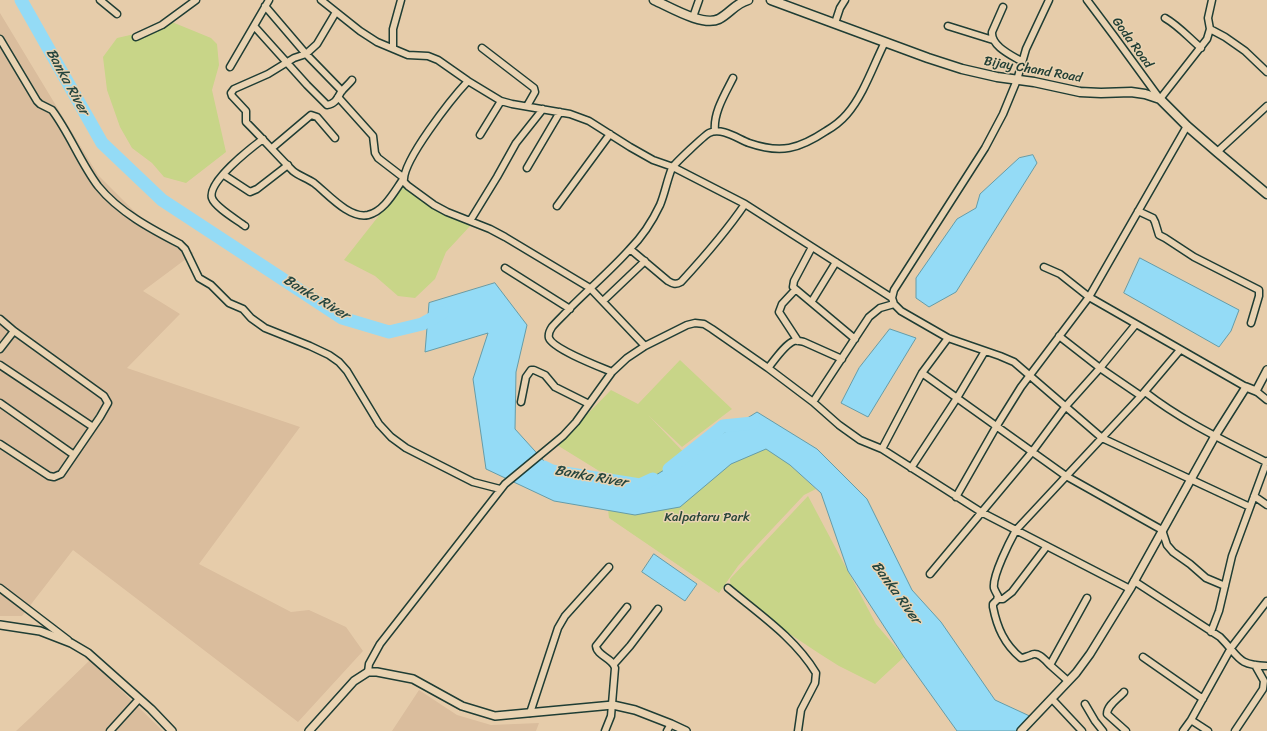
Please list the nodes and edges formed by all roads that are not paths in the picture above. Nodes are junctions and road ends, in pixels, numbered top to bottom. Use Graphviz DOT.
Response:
graph roads {
  1 [pos="100,0"];
  2 [pos="196,0"];
  3 [pos="321,0"];
  4 [pos="401,0"];
  5 [pos="654,0"];
  6 [pos="699,0"];
  7 [pos="748,0"];
  8 [pos="771,0"];
  9 [pos="845,0"];
  10 [pos="1049,0"];
  11 [pos="1087,0"];
  12 [pos="1212,0"];
  13 [pos="267,3"];
  14 [pos="1003,7"];
  15 [pos="336,12"];
  16 [pos="118,14"];
  17 [pos="693,17"];
  18 [pos="1165,18"];
  19 [pos="835,24"];
  20 [pos="254,26"];
  21 [pos="948,26"];
  22 [pos="1210,29"];
  23 [pos="136,37"];
  24 [pos="0,39"];
  25 [pos="993,40"];
  26 [pos="885,42"];
  27 [pos="393,48"];
  28 [pos="482,48"];
  29 [pos="1201,48"];
  30 [pos="306,54"];
  31 [pos="287,61"];
  32 [pos="1021,61"];
  33 [pos="230,67"];
  34 [pos="1267,72"];
  35 [pos="732,78"];
  36 [pos="352,80"];
  37 [pos="1018,80"];
  38 [pos="468,81"];
  39 [pos="342,91"];
  40 [pos="338,97"];
  41 [pos="1160,99"];
  42 [pos="501,101"];
  43 [pos="527,106"];
  44 [pos="1267,106"];
  45 [pos="542,109"];
  46 [pos="560,112"];
  47 [pos="1187,126"];
  48 [pos="715,131"];
  49 [pos="610,134"];
  50 [pos="480,135"];
  51 [pos="335,138"];
  52 [pos="263,139"];
  53 [pos="272,148"];
  54 [pos="1217,152"];
  55 [pos="288,165"];
  56 [pos="673,167"];
  57 [pos="528,168"];
  58 [pos="224,175"];
  59 [pos="404,178"];
  60 [pos="1267,194"];
  61 [pos="745,204"];
  62 [pos="557,206"];
  63 [pos="1138,211"];
  64 [pos="470,222"];
  65 [pos="245,226"];
  66 [pos="812,247"];
  67 [pos="630,249"];
  68 [pos="645,261"];
  69 [pos="836,262"];
  70 [pos="1044,267"];
  71 [pos="505,268"];
  72 [pos="590,288"];
  73 [pos="795,290"];
  74 [pos="1089,297"];
  75 [pos="603,301"];
  76 [pos="893,301"];
  77 [pos="812,302"];
  78 [pos="570,309"];
  79 [pos="0,319"];
  80 [pos="1251,323"];
  81 [pos="1136,324"];
  82 [pos="14,332"];
  83 [pos="1059,336"];
  84 [pos="948,338"];
  85 [pos="855,339"];
  86 [pos="798,341"];
  87 [pos="645,346"];
  88 [pos="0,348"];
  89 [pos="1180,350"];
  90 [pos="985,351"];
  91 [pos="842,359"];
  92 [pos="0,365"];
  93 [pos="768,368"];
  94 [pos="1100,368"];
  95 [pos="1267,370"];
  96 [pos="612,372"];
  97 [pos="922,373"];
  98 [pos="1029,376"];
  99 [pos="1246,387"];
  100 [pos="1256,391"];
  101 [pos="1143,394"];
  102 [pos="957,398"];
  103 [pos="1267,400"];
  104 [pos="521,402"];
  105 [pos="813,402"];
  106 [pos="0,404"];
  107 [pos="589,404"];
  108 [pos="1066,406"];
  109 [pos="93,427"];
  110 [pos="996,427"];
  111 [pos="1215,436"];
  112 [pos="1102,438"];
  113 [pos="0,444"];
  114 [pos="882,449"];
  115 [pos="1032,452"];
  116 [pos="74,455"];
  117 [pos="1267,461"];
  118 [pos="911,468"];
  119 [pos="1066,476"];
  120 [pos="1191,479"];
  121 [pos="500,489"];
  122 [pos="1254,496"];
  123 [pos="956,497"];
  124 [pos="1267,505"];
  125 [pos="1250,507"];
  126 [pos="981,512"];
  127 [pos="1016,530"];
  128 [pos="1162,530"];
  129 [pos="1047,546"];
  130 [pos="609,567"];
  131 [pos="930,574"];
  132 [pos="1134,581"];
  133 [pos="1225,586"];
  134 [pos="0,588"];
  135 [pos="728,588"];
  136 [pos="1130,589"];
  137 [pos="1087,598"];
  138 [pos="998,599"];
  139 [pos="1267,601"];
  140 [pos="627,607"];
  141 [pos="658,609"];
  142 [pos="0,624"];
  143 [pos="1212,632"];
  144 [pos="72,643"];
  145 [pos="1231,648"];
  146 [pos="1142,657"];
  147 [pos="614,664"];
  148 [pos="1050,665"];
  149 [pos="1255,665"];
  150 [pos="1267,666"];
  151 [pos="368,672"];
  152 [pos="1068,681"];
  153 [pos="1124,692"];
  154 [pos="1203,698"];
  155 [pos="139,699"];
  156 [pos="1052,699"];
  157 [pos="1085,704"];
  158 [pos="613,705"];
  159 [pos="530,713"];
  160 [pos="1191,720"];
  161 [pos="671,724"];
  162 [pos="110,731"];
  163 [pos="172,731"];
  164 [pos="309,731"];
  165 [pos="605,731"];
  166 [pos="667,731"];
  167 [pos="686,731"];
  168 [pos="798,731"];
  169 [pos="1021,731"];
  170 [pos="1082,731"];
  171 [pos="1103,731"];
  172 [pos="1126,731"];
  173 [pos="1183,731"];
  174 [pos="1208,731"];
  175 [pos="1234,731"];
  1 -- 16 [label="street"];
  2 -- 23 [label="street"];
  3 -- 15 [label="street"];
  4 -- 27 [label="street"];
  5 -- 17 [label="main road"];
  6 -- 17 [label="street"];
  7 -- 17 [label="main road"];
  8 -- 19 [label="main road, Bijay Chand Road"];
  9 -- 19 [label="street"];
  10 -- 32 [label="street"];
  11 -- 41 [label="street, Goda Road"];
  12 -- 22 [label="street"];
  13 -- 20 [label="street"];
  13 -- 30 [label="street"];
  14 -- 25 [label="street"];
  15 -- 27 [label="street"];
  15 -- 30 [label="street"];
  18 -- 29 [label="street"];
  19 -- 26 [label="main road, Bijay Chand Road"];
  20 -- 31 [label="street"];
  20 -- 33 [label="street"];
  21 -- 25 [label="street"];
  22 -- 29 [label="street"];
  22 -- 34 [label="street"];
  24 -- 121 [label="street"];
  25 -- 32 [label="street"];
  26 -- 37 [label="main road, Bijay Chand Road"];
  26 -- 48 [label="street"];
  27 -- 38 [label="street"];
  28 -- 43 [label="street"];
  29 -- 41 [label="street"];
  30 -- 31 [label="street"];
  30 -- 39 [label="street"];
  31 -- 40 [label="street"];
  31 -- 52 [label="street"];
  32 -- 37 [label="street"];
  35 -- 48 [label="street"];
  36 -- 39 [label="street"];
  37 -- 41 [label="main road, Bijay Chand Road"];
  37 -- 76 [label="street"];
  38 -- 42 [label="street"];
  38 -- 59 [label="street"];
  39 -- 40 [label="street"];
  40 -- 59 [label="street"];
  41 -- 47 [label="main road, Bijay Chand Road"];
  42 -- 43 [label="street"];
  42 -- 50 [label="street"];
  43 -- 45 [label="street"];
  44 -- 54 [label="street"];
  45 -- 46 [label="street"];
  45 -- 64 [label="street"];
  46 -- 49 [label="street"];
  46 -- 57 [label="street"];
  47 -- 54 [label="main road, Bijay Chand Road"];
  47 -- 63 [label="street"];
  48 -- 56 [label="street"];
  49 -- 56 [label="street"];
  49 -- 62 [label="street"];
  51 -- 53 [label="street"];
  52 -- 53 [label="street"];
  52 -- 58 [label="street"];
  53 -- 55 [label="street"];
  54 -- 60 [label="main road, Bijay Chand Road"];
  55 -- 58 [label="street"];
  55 -- 59 [label="street"];
  56 -- 61 [label="street"];
  56 -- 67 [label="street"];
  58 -- 65 [label="street"];
  59 -- 64 [label="street"];
  61 -- 66 [label="street"];
  61 -- 68 [label="street"];
  63 -- 74 [label="street"];
  63 -- 80 [label="street"];
  64 -- 72 [label="street"];
  66 -- 69 [label="street"];
  66 -- 73 [label="street"];
  67 -- 68 [label="street"];
  67 -- 72 [label="street"];
  68 -- 75 [label="street"];
  69 -- 76 [label="street"];
  69 -- 77 [label="street"];
  70 -- 74 [label="street"];
  71 -- 78 [label="street"];
  72 -- 75 [label="street"];
  72 -- 78 [label="street"];
  73 -- 77 [label="street"];
  73 -- 86 [label="street"];
  74 -- 81 [label="street"];
  74 -- 83 [label="street"];
  75 -- 87 [label="street"];
  76 -- 84 [label="street"];
  76 -- 85 [label="street"];
  77 -- 85 [label="street"];
  78 -- 96 [label="street"];
  79 -- 82 [label="street"];
  81 -- 89 [label="street"];
  81 -- 94 [label="street"];
  82 -- 88 [label="street"];
  82 -- 109 [label="street"];
  83 -- 94 [label="street"];
  83 -- 98 [label="street"];
  84 -- 90 [label="street"];
  84 -- 97 [label="street"];
  85 -- 91 [label="street"];
  86 -- 91 [label="street"];
  86 -- 93 [label="street"];
  87 -- 93 [label="street"];
  87 -- 96 [label="street"];
  89 -- 99 [label="street"];
  89 -- 101 [label="street"];
  90 -- 98 [label="street"];
  90 -- 102 [label="street"];
  91 -- 105 [label="street"];
  92 -- 109 [label="street"];
  93 -- 105 [label="street"];
  94 -- 101 [label="street"];
  94 -- 108 [label="street"];
  95 -- 100 [label="street"];
  96 -- 107 [label="street"];
  97 -- 102 [label="street"];
  97 -- 114 [label="street"];
  98 -- 108 [label="street"];
  98 -- 110 [label="street"];
  99 -- 100 [label="street"];
  99 -- 111 [label="street"];
  100 -- 103 [label="street"];
  101 -- 111 [label="street"];
  101 -- 112 [label="street"];
  102 -- 110 [label="street"];
  102 -- 118 [label="street"];
  104 -- 107 [label="street"];
  105 -- 114 [label="street"];
  106 -- 116 [label="street"];
  107 -- 121 [label="street"];
  108 -- 112 [label="street"];
  108 -- 115 [label="street"];
  109 -- 116 [label="street"];
  110 -- 115 [label="street"];
  110 -- 123 [label="street"];
  111 -- 117 [label="street"];
  111 -- 120 [label="street"];
  112 -- 119 [label="street"];
  112 -- 120 [label="street"];
  113 -- 116 [label="street"];
  114 -- 118 [label="street"];
  115 -- 119 [label="street"];
  115 -- 126 [label="street"];
  117 -- 122 [label="street"];
  118 -- 123 [label="street"];
  119 -- 127 [label="street"];
  119 -- 128 [label="street"];
  120 -- 125 [label="street"];
  120 -- 128 [label="street"];
  121 -- 151 [label="street"];
  122 -- 124 [label="street"];
  122 -- 125 [label="street"];
  123 -- 126 [label="street"];
  125 -- 133 [label="street"];
  126 -- 127 [label="street"];
  126 -- 131 [label="street"];
  127 -- 129 [label="street"];
  127 -- 138 [label="street"];
  128 -- 132 [label="street"];
  128 -- 133 [label="street"];
  129 -- 136 [label="street"];
  129 -- 138 [label="street"];
  130 -- 159 [label="street"];
  132 -- 136 [label="street"];
  132 -- 143 [label="street"];
  133 -- 143 [label="street"];
  134 -- 144 [label="street"];
  135 -- 168 [label="street"];
  136 -- 152 [label="street"];
  137 -- 148 [label="street"];
  138 -- 148 [label="street"];
  139 -- 145 [label="street"];
  140 -- 147 [label="street"];
  141 -- 147 [label="street"];
  142 -- 144 [label="street"];
  143 -- 145 [label="street"];
  144 -- 155 [label="street"];
  145 -- 149 [label="street"];
  145 -- 154 [label="street"];
  146 -- 154 [label="street"];
  147 -- 158 [label="street"];
  148 -- 152 [label="street"];
  149 -- 150 [label="street"];
  149 -- 175 [label="street"];
  151 -- 159 [label="street"];
  151 -- 164 [label="street"];
  152 -- 156 [label="street"];
  153 -- 172 [label="street"];
  154 -- 160 [label="street"];
  155 -- 162 [label="street"];
  155 -- 163 [label="street"];
  156 -- 169 [label="street"];
  156 -- 170 [label="street"];
  157 -- 171 [label="street"];
  158 -- 159 [label="street"];
  158 -- 161 [label="street"];
  158 -- 165 [label="street"];
  160 -- 173 [label="street"];
  160 -- 174 [label="street"];
  161 -- 166 [label="street"];
  161 -- 167 [label="street"];
}
